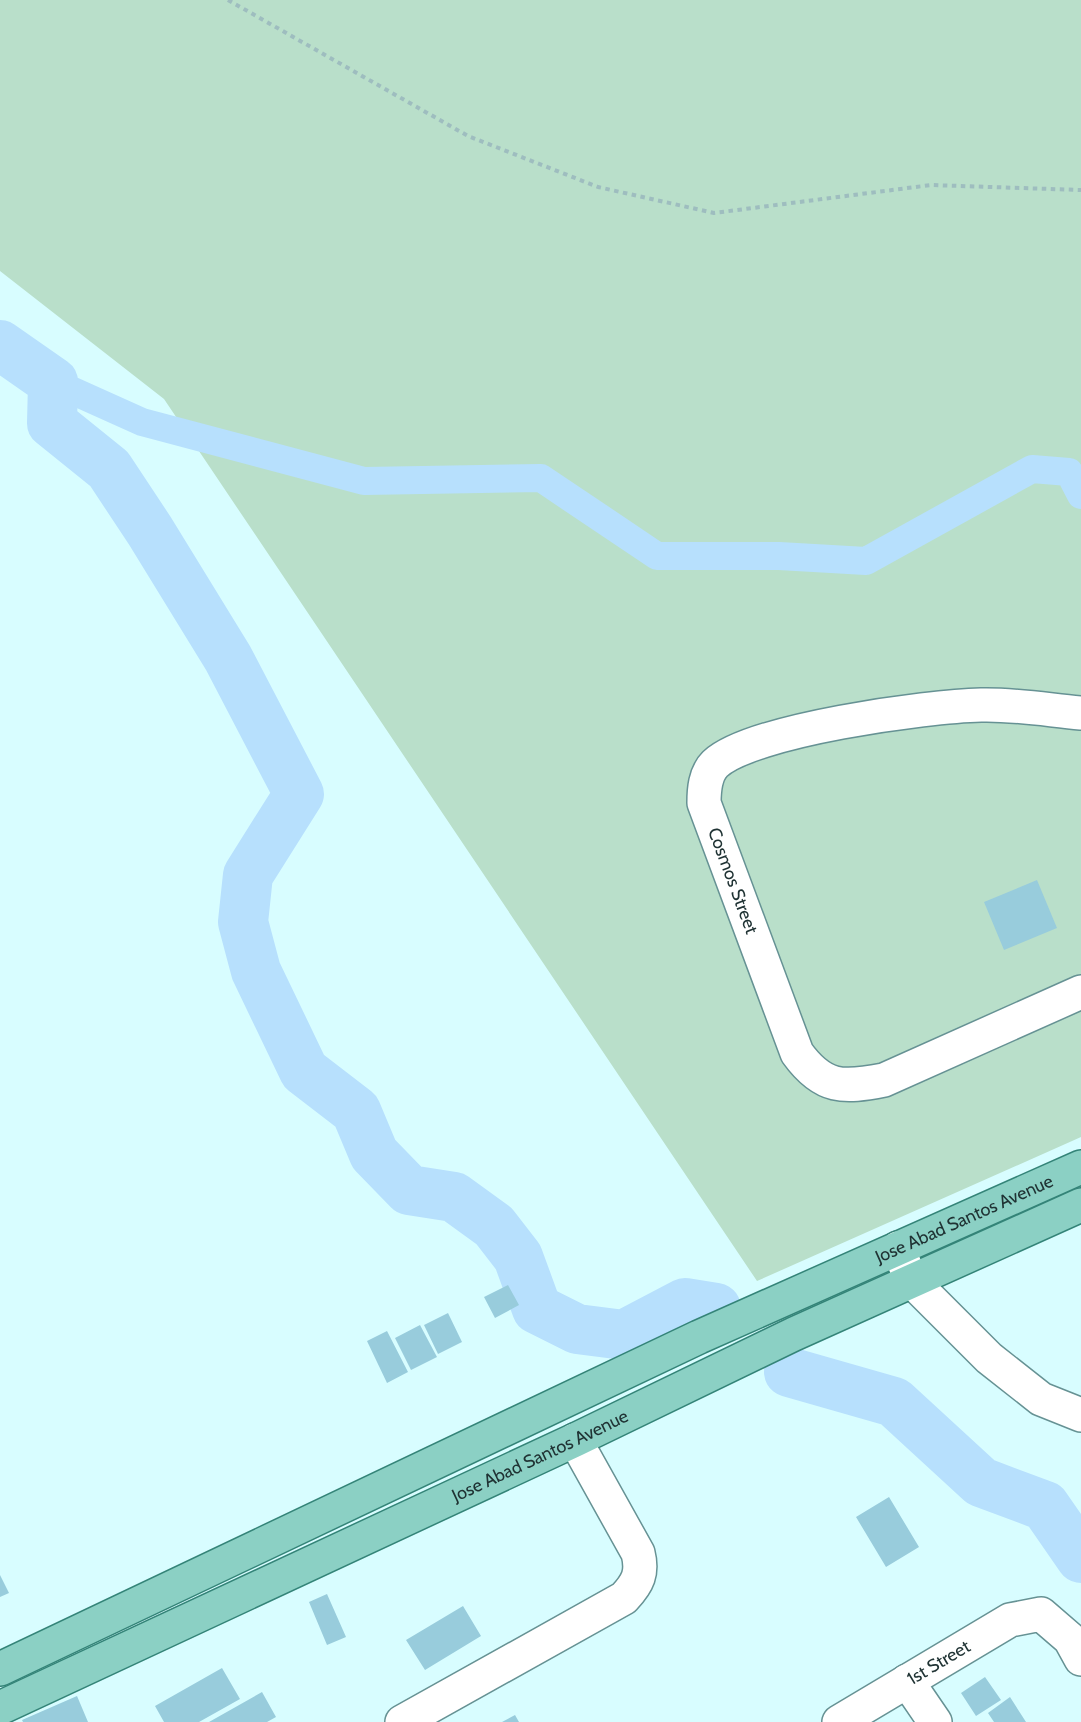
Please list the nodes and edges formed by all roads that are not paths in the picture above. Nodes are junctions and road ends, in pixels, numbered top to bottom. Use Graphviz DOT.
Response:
graph roads {
  1 [pos="1081,713"];
  2 [pos="1081,992"];
  3 [pos="1081,1167"];
  4 [pos="1081,1205"];
  5 [pos="898,1248"];
  6 [pos="911,1280"];
  7 [pos="1081,1415"];
  8 [pos="575,1440"];
  9 [pos="1081,1659"];
  10 [pos="0,1669"];
  11 [pos="907,1681"];
  12 [pos="0,1708"];
  13 [pos="402,1722"];
  14 [pos="839,1722"];
  15 [pos="935,1722"];
  1 -- 2 [label="street, Cosmos Street"];
  3 -- 5 [label="main road, Jose Abad Santos Avenue"];
  4 -- 6 [label="main road, Jose Abad Santos Avenue"];
  5 -- 6 [label="street"];
  5 -- 10 [label="main road, Jose Abad Santos Avenue"];
  6 -- 7 [label="street"];
  6 -- 8 [label="main road, Jose Abad Santos Avenue"];
  8 -- 12 [label="main road, Jose Abad Santos Avenue"];
  8 -- 13 [label="street"];
  9 -- 11 [label="street, 1st Street"];
  11 -- 14 [label="street, 1st Street"];
  11 -- 15 [label="street"];
}
